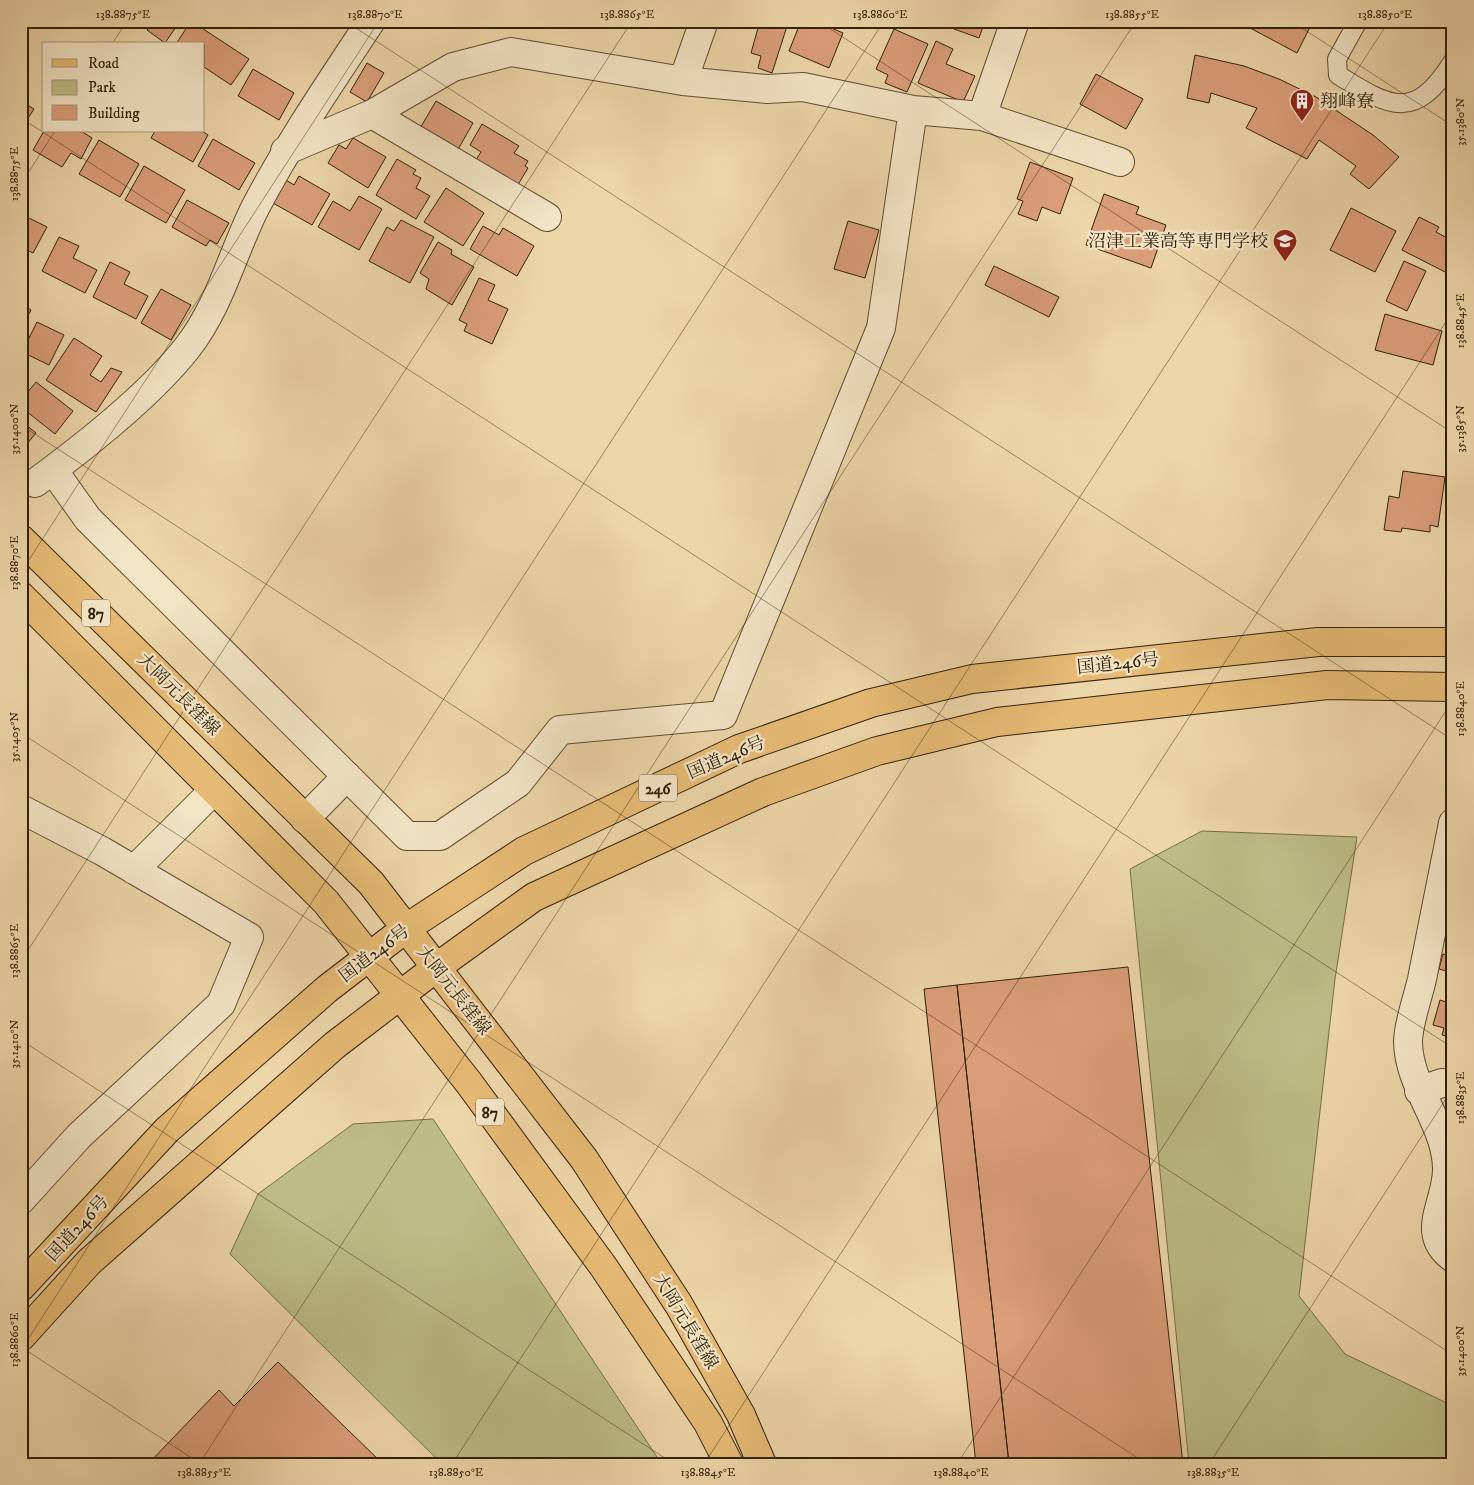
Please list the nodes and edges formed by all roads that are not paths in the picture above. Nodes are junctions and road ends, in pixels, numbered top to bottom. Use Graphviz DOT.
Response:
graph roads {
  1 [pos="371,21"];
  2 [pos="704,21"];
  3 [pos="1015,21"];
  4 [pos="1358,21"];
  5 [pos="1453,61"];
  6 [pos="683,81"];
  7 [pos="913,110"];
  8 [pos="372,114"];
  9 [pos="982,116"];
  10 [pos="285,151"];
  11 [pos="1120,162"];
  12 [pos="547,217"];
  13 [pos="21,539"];
  14 [pos="21,596"];
  15 [pos="1453,642"];
  16 [pos="1453,687"];
  17 [pos="347,776"];
  18 [pos="214,790"];
  19 [pos="21,810"];
  20 [pos="305,818"];
  21 [pos="1453,823"];
  22 [pos="134,870"];
  23 [pos="1448,879"];
  24 [pos="405,929"];
  25 [pos="369,957"];
  26 [pos="437,967"];
  27 [pos="400,996"];
  28 [pos="1453,1083"];
  29 [pos="1420,1091"];
  30 [pos="21,1200"];
  31 [pos="1453,1258"];
  32 [pos="21,1287"];
  33 [pos="21,1337"];
  34 [pos="729,1464"];
  35 [pos="762,1464"];
  1 -- 10 [label="street"];
  2 -- 6 [label="street"];
  3 -- 9 [label="street"];
  4 -- 5 [label="lane"];
  6 -- 7 [label="street"];
  6 -- 8 [label="street"];
  7 -- 9 [label="street"];
  7 -- 17 [label="street"];
  8 -- 10 [label="street"];
  8 -- 12 [label="street"];
  9 -- 11 [label="street"];
  10 -- 17 [label="street"];
  13 -- 20 [label="main road, 大岡元長窪線 / 87"];
  14 -- 18 [label="main road, 大岡元長窪線 / 87"];
  15 -- 24 [label="main road, 国道246号 / 246"];
  16 -- 26 [label="main road, 国道246号"];
  17 -- 20 [label="street"];
  18 -- 22 [label="street"];
  18 -- 25 [label="main road, 大岡元長窪線 / 87"];
  19 -- 22 [label="street"];
  20 -- 24 [label="main road, 大岡元長窪線 / 87"];
  21 -- 23 [label="street"];
  22 -- 30 [label="street"];
  23 -- 29 [label="street"];
  24 -- 25 [label="main road, 国道246号 / 246"];
  24 -- 26 [label="main road, 大岡元長窪線 / 87"];
  25 -- 27 [label="main road, 大岡元長窪線 / 87"];
  25 -- 32 [label="main road, 国道246号 / 246"];
  26 -- 27 [label="main road, 国道246号"];
  26 -- 35 [label="main road, 大岡元長窪線 / 87"];
  27 -- 33 [label="main road, 国道246号"];
  27 -- 34 [label="main road, 大岡元長窪線 / 87"];
  28 -- 29 [label="street"];
  29 -- 31 [label="street"];
}
